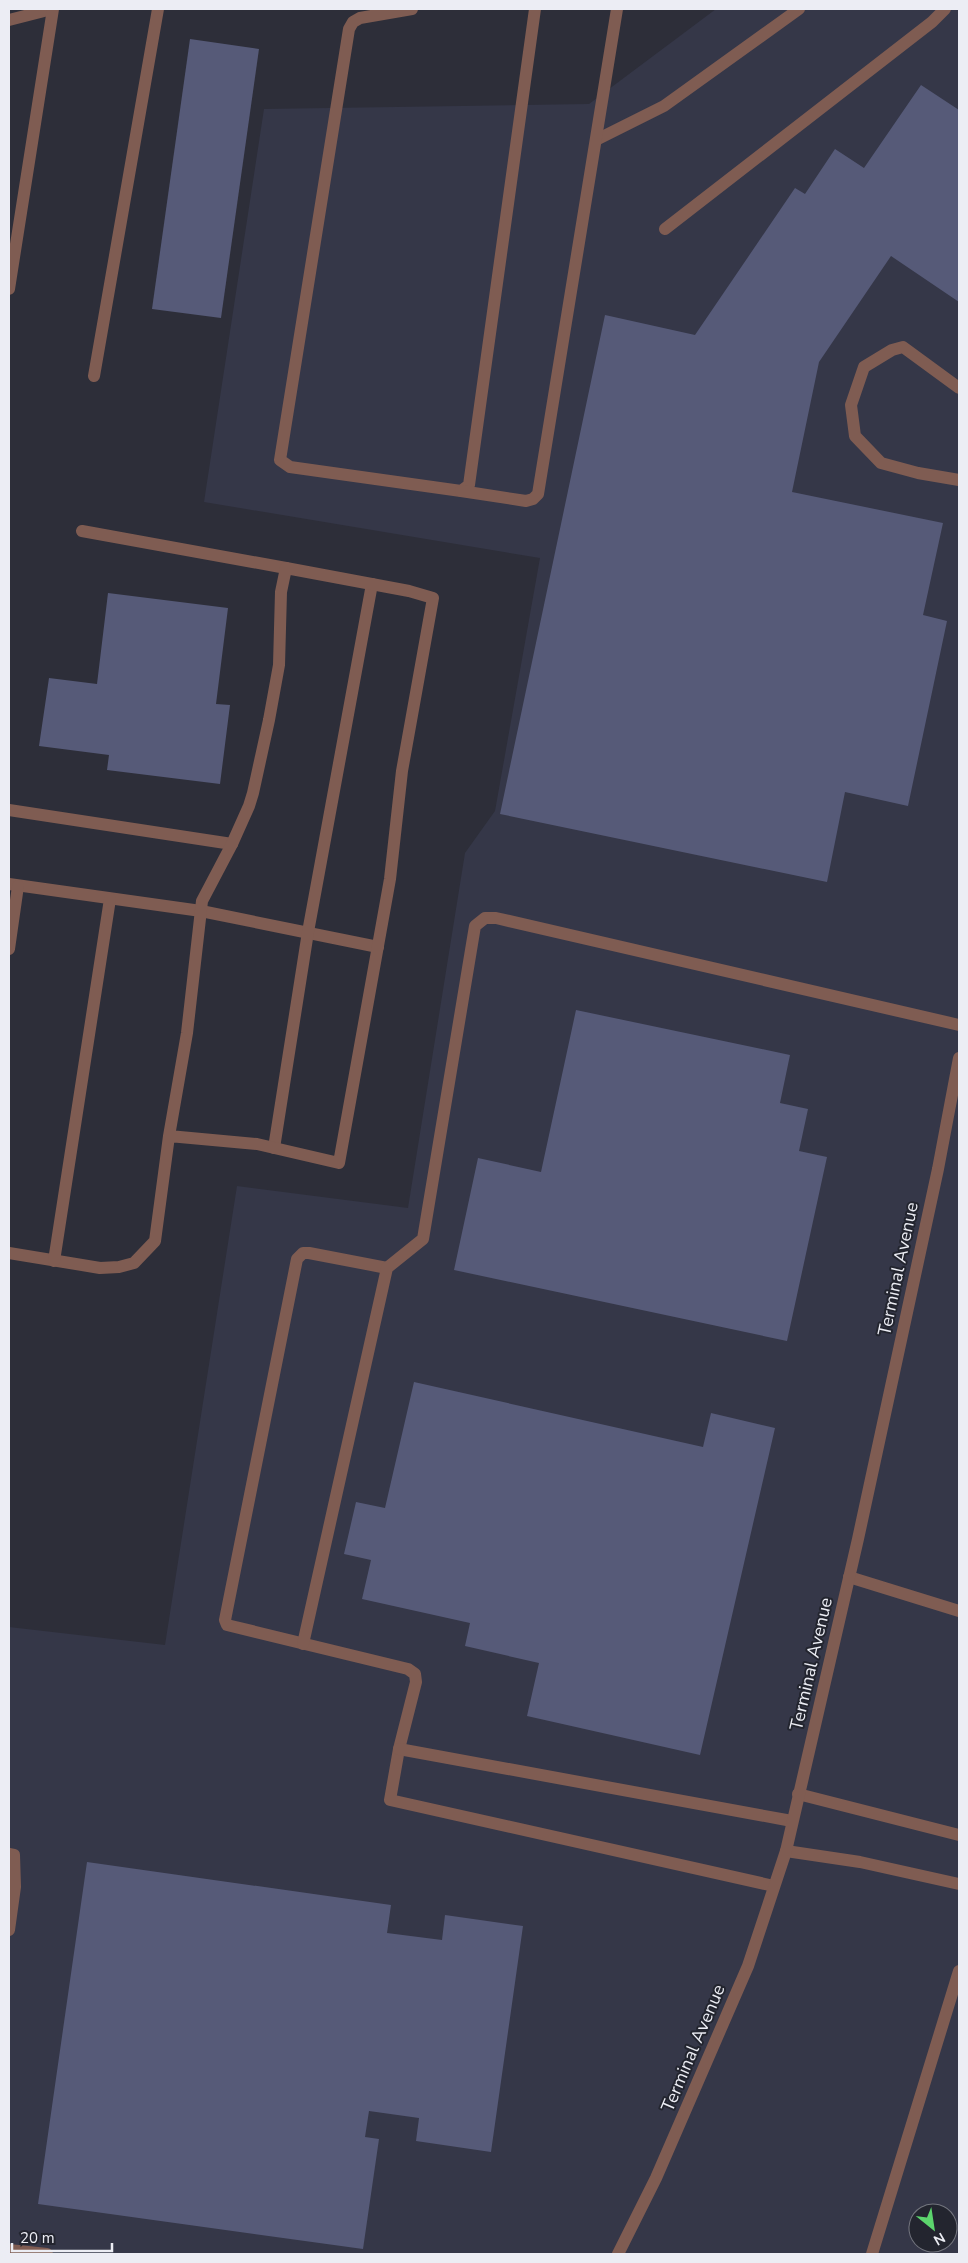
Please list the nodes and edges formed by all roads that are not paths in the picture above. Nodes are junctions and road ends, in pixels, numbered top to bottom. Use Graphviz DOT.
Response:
graph roads {
  1 [pos="53,9"];
  2 [pos="158,9"];
  3 [pos="412,9"];
  4 [pos="535,9"];
  5 [pos="617,9"];
  6 [pos="799,9"];
  7 [pos="945,9"];
  8 [pos="9,20"];
  9 [pos="596,140"];
  10 [pos="665,228"];
  11 [pos="9,289"];
  12 [pos="94,376"];
  13 [pos="959,388"];
  14 [pos="959,480"];
  15 [pos="461,492"];
  16 [pos="82,531"];
  17 [pos="286,568"];
  18 [pos="372,584"];
  19 [pos="9,810"];
  20 [pos="232,844"];
  21 [pos="13,885"];
  22 [pos="110,899"];
  23 [pos="201,911"];
  24 [pos="308,932"];
  25 [pos="378,947"];
  26 [pos="9,949"];
  27 [pos="959,1025"];
  28 [pos="959,1058"];
  29 [pos="169,1136"];
  30 [pos="274,1148"];
  31 [pos="9,1253"];
  32 [pos="54,1261"];
  33 [pos="386,1268"];
  34 [pos="849,1577"];
  35 [pos="959,1610"];
  36 [pos="303,1644"];
  37 [pos="399,1749"];
  38 [pos="798,1794"];
  39 [pos="792,1821"];
  40 [pos="959,1835"];
  41 [pos="786,1851"];
  42 [pos="9,1854"];
  43 [pos="959,1884"];
  44 [pos="774,1886"];
  45 [pos="9,1930"];
  46 [pos="959,1971"];
  47 [pos="9,2250"];
  48 [pos="47,2254"];
  49 [pos="618,2254"];
  50 [pos="872,2254"];
  1 -- 8 [label="street"];
  1 -- 11 [label="street"];
  2 -- 12 [label="street"];
  3 -- 15 [label="street"];
  4 -- 15 [label="street"];
  5 -- 9 [label="street"];
  6 -- 9 [label="street"];
  7 -- 10 [label="street"];
  9 -- 15 [label="street"];
  13 -- 14 [label="street"];
  16 -- 17 [label="street"];
  17 -- 18 [label="street"];
  17 -- 20 [label="street"];
  18 -- 24 [label="street"];
  18 -- 25 [label="street"];
  19 -- 20 [label="street"];
  20 -- 23 [label="street"];
  21 -- 22 [label="street"];
  21 -- 26 [label="street"];
  22 -- 23 [label="street"];
  22 -- 32 [label="street"];
  23 -- 24 [label="street"];
  23 -- 29 [label="street"];
  24 -- 25 [label="street"];
  24 -- 30 [label="street"];
  25 -- 30 [label="street"];
  27 -- 33 [label="street"];
  28 -- 34 [label="street, Terminal Avenue"];
  29 -- 30 [label="street"];
  29 -- 32 [label="street"];
  31 -- 32 [label="street"];
  33 -- 36 [label="street"];
  33 -- 36 [label="street"];
  34 -- 35 [label="street"];
  34 -- 38 [label="street, Terminal Avenue"];
  36 -- 37 [label="street"];
  37 -- 39 [label="street"];
  37 -- 44 [label="street"];
  38 -- 39 [label="street, Terminal Avenue"];
  38 -- 40 [label="street"];
  39 -- 41 [label="street, Terminal Avenue"];
  41 -- 43 [label="street"];
  41 -- 44 [label="street, Terminal Avenue"];
  42 -- 45 [label="street"];
  44 -- 49 [label="street, Terminal Avenue"];
  46 -- 50 [label="street"];
  47 -- 48 [label="street"];
}
